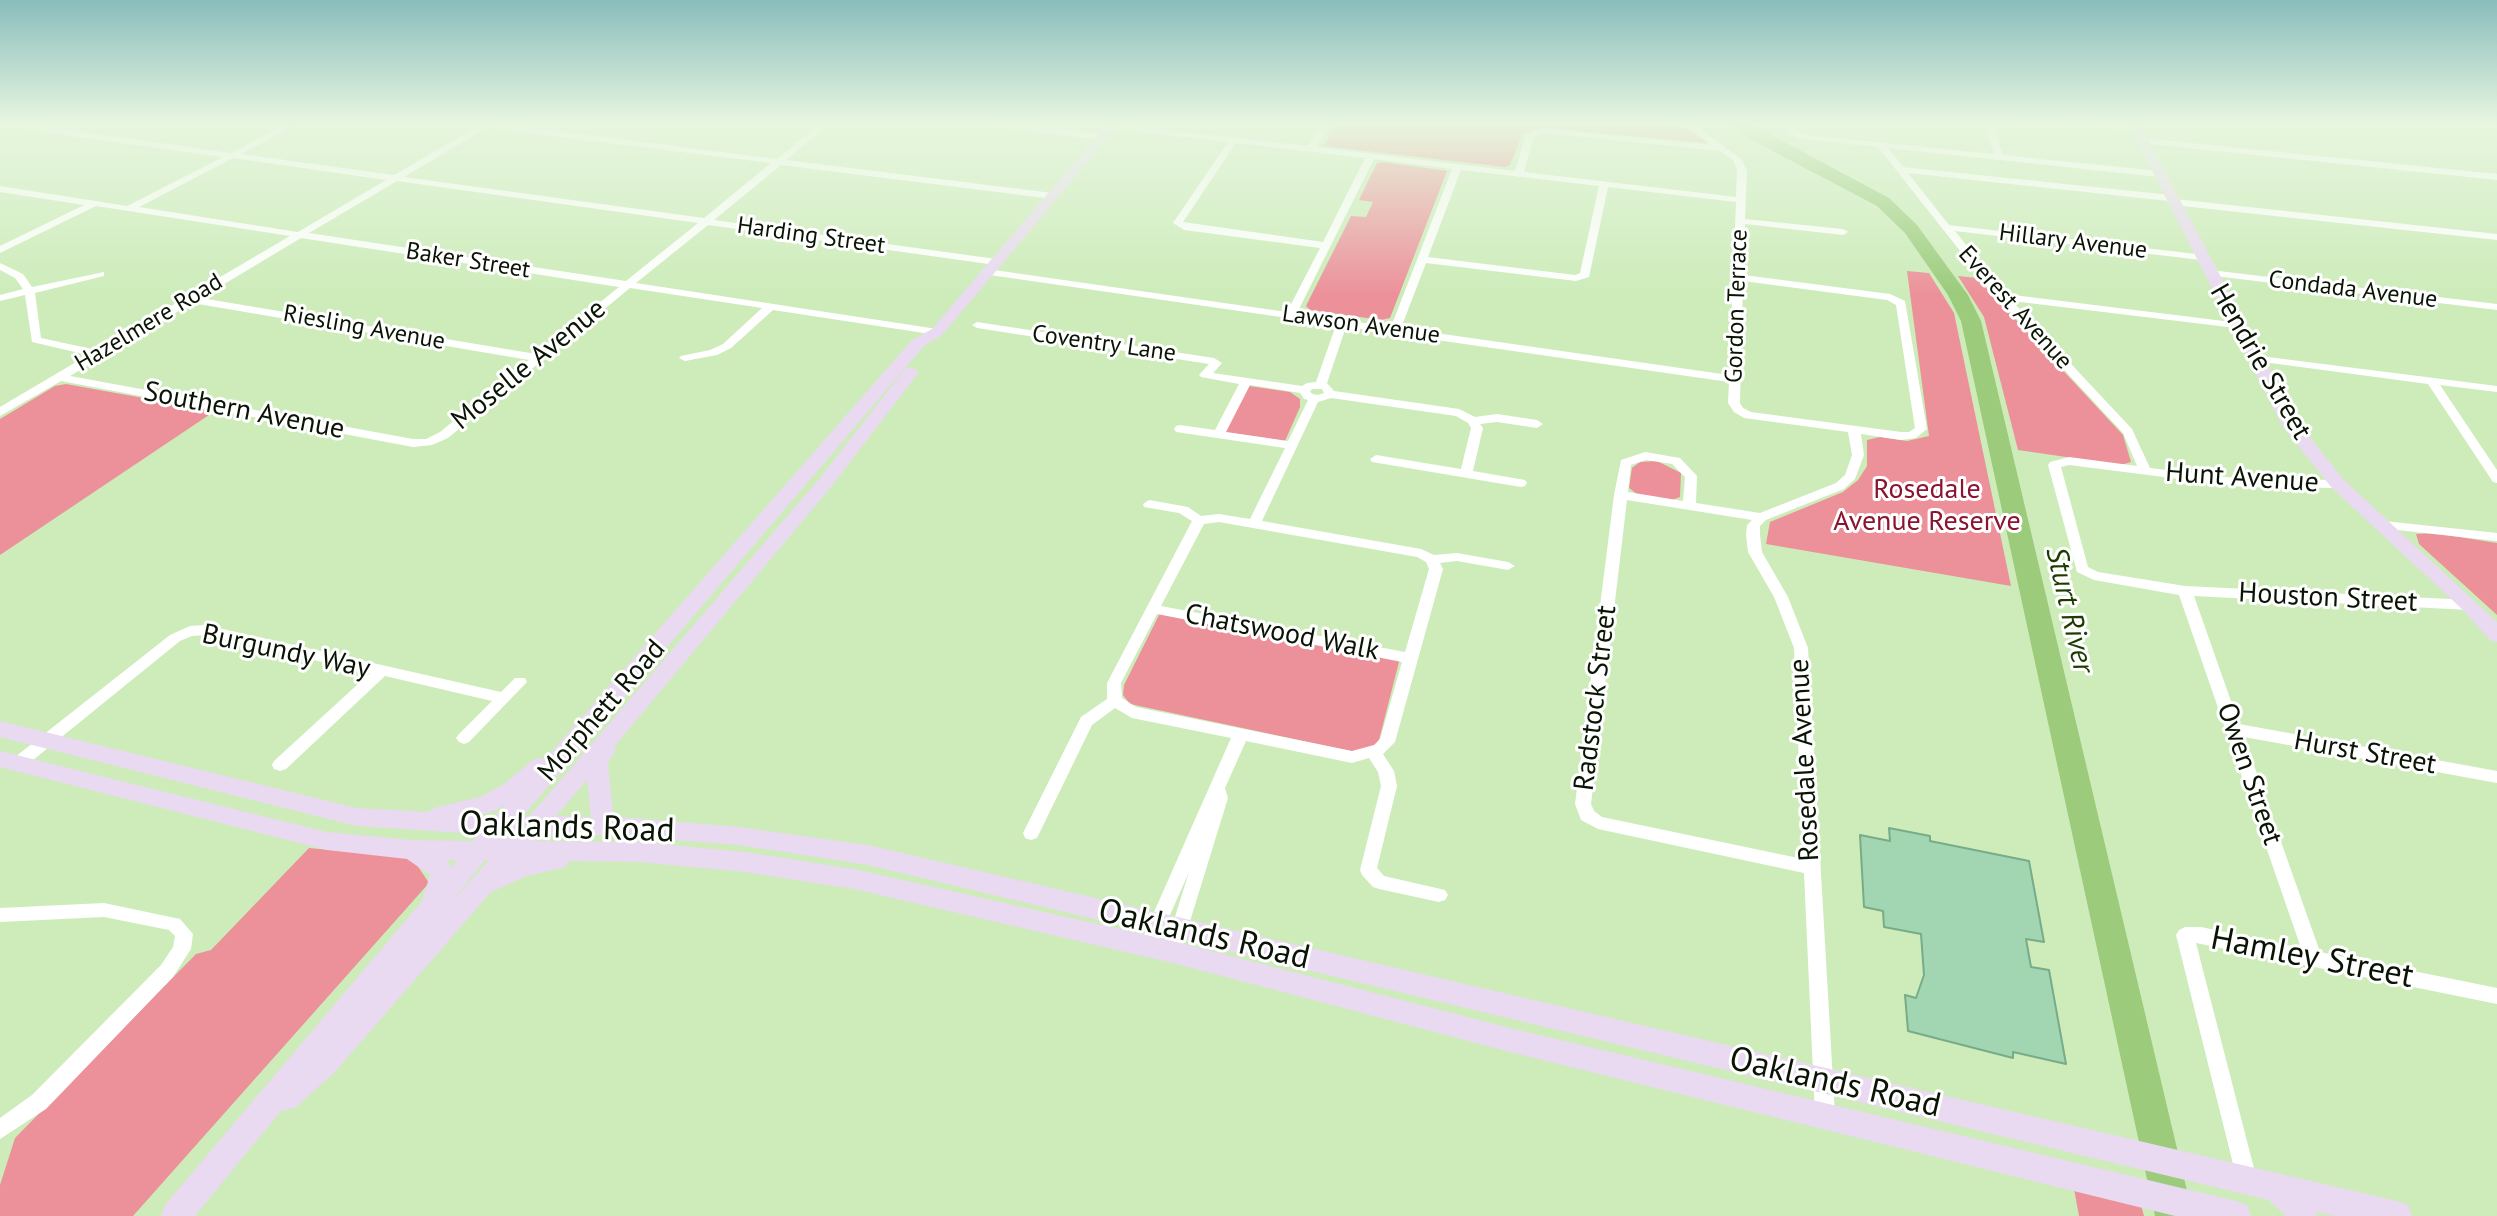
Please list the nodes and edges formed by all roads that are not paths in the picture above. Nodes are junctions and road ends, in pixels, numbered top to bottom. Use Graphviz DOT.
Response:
graph roads {
  1 [pos="182,181"];
  2 [pos="390,181"];
  3 [pos="415,181"];
  4 [pos="753,181"];
  5 [pos="933,181"];
  6 [pos="1066,181"];
  7 [pos="1207,181"];
  8 [pos="1359,181"];
  9 [pos="1452,181"];
  10 [pos="1585,181"];
  11 [pos="1742,181"];
  12 [pos="1908,181"];
  13 [pos="2002,181"];
  14 [pos="2162,181"];
  15 [pos="1604,183"];
  16 [pos="0,189"];
  17 [pos="1053,196"];
  18 [pos="1741,200"];
  19 [pos="2172,200"];
  20 [pos="93,203"];
  21 [pos="128,209"];
  22 [pos="703,221"];
  23 [pos="1740,221"];
  24 [pos="1945,227"];
  25 [pos="1843,232"];
  26 [pos="298,235"];
  27 [pos="2497,237"];
  28 [pos="1327,246"];
  29 [pos="0,250"];
  30 [pos="1422,259"];
  31 [pos="2206,265"];
  32 [pos="0,266"];
  33 [pos="992,267"];
  34 [pos="100,274"];
  35 [pos="1739,277"];
  36 [pos="628,285"];
  37 [pos="29,290"];
  38 [pos="2002,297"];
  39 [pos="0,298"];
  40 [pos="190,299"];
  41 [pos="770,307"];
  42 [pos="2497,307"];
  43 [pos="1291,315"];
  44 [pos="1342,322"];
  45 [pos="977,325"];
  46 [pos="2236,325"];
  47 [pos="1395,330"];
  48 [pos="937,332"];
  49 [pos="98,354"];
  50 [pos="538,358"];
  51 [pos="685,358"];
  52 [pos="2252,358"];
  53 [pos="59,377"];
  54 [pos="1735,379"];
  55 [pos="2431,380"];
  56 [pos="1246,381"];
  57 [pos="1321,385"];
  58 [pos="2497,389"];
  59 [pos="1309,394"];
  60 [pos="1330,394"];
  61 [pos="0,412"];
  62 [pos="1473,421"];
  63 [pos="1537,424"];
  64 [pos="1180,429"];
  65 [pos="1854,430"];
  66 [pos="1219,434"];
  67 [pos="428,442"];
  68 [pos="1289,445"];
  69 [pos="2481,456"];
  70 [pos="2497,458"];
  71 [pos="1376,459"];
  72 [pos="2146,472"];
  73 [pos="1466,474"];
  74 [pos="2497,479"];
  75 [pos="1521,483"];
  76 [pos="2338,484"];
  77 [pos="1620,495"];
  78 [pos="1149,504"];
  79 [pos="1689,505"];
  80 [pos="1761,517"];
  81 [pos="1199,520"];
  82 [pos="1255,523"];
  83 [pos="2384,525"];
  84 [pos="2497,537"];
  85 [pos="1432,560"];
  86 [pos="1508,566"];
  87 [pos="2185,591"];
  88 [pos="2470,605"];
  89 [pos="1153,609"];
  90 [pos="2497,635"];
  91 [pos="1410,658"];
  92 [pos="381,671"];
  93 [pos="520,682"];
  94 [pos="504,698"];
  95 [pos="1115,701"];
  96 [pos="622,720"];
  97 [pos="590,725"];
  98 [pos="0,729"];
  99 [pos="2233,729"];
  100 [pos="1241,734"];
  101 [pos="464,738"];
  102 [pos="47,740"];
  103 [pos="1374,753"];
  104 [pos="8,762"];
  105 [pos="280,765"];
  106 [pos="2497,777"];
  107 [pos="210,782"];
  108 [pos="238,789"];
  109 [pos="182,807"];
  110 [pos="208,813"];
  111 [pos="393,821"];
  112 [pos="503,825"];
  113 [pos="535,825"];
  114 [pos="614,826"];
  115 [pos="1031,833"];
  116 [pos="411,850"];
  117 [pos="479,851"];
  118 [pos="512,851"];
  119 [pos="605,852"];
  120 [pos="1810,867"];
  121 [pos="478,890"];
  122 [pos="1439,895"];
  123 [pos="430,909"];
  124 [pos="0,915"];
  125 [pos="1164,938"];
  126 [pos="2313,957"];
  127 [pos="2497,996"];
  128 [pos="1823,1081"];
  129 [pos="1825,1116"];
  130 [pos="0,1130"];
  131 [pos="245,1136"];
  132 [pos="2260,1183"];
  133 [pos="2231,1215"];
  134 [pos="176,1216"];
  135 [pos="2302,1216"];
  136 [pos="2397,1216"];
  1 -- 21 [label="street"];
  2 -- 26 [label="street, Hazelmere Road"];
  3 -- 22 [label="street, Harding Street"];
  4 -- 22 [label="street, Moselle Avenue"];
  5 -- 17 [label="street"];
  6 -- 17 [label="main road, Morphett Road"];
  7 -- 28 [label="street"];
  8 -- 28 [label="street"];
  9 -- 30 [label="street"];
  10 -- 15 [label="street"];
  11 -- 18 [label="street, Gordon Terrace"];
  12 -- 24 [label="street, Everest Avenue"];
  13 -- 19 [label="street"];
  14 -- 19 [label="main road, Hendrie Street"];
  15 -- 18 [label="street"];
  15 -- 30 [label="street"];
  16 -- 20 [label="street, Baker Street"];
  17 -- 33 [label="main road, Morphett Road"];
  18 -- 23 [label="street, Gordon Terrace"];
  19 -- 27 [label="street"];
  19 -- 31 [label="main road, Hendrie Street"];
  20 -- 21 [label="street, Baker Street"];
  20 -- 29 [label="street"];
  21 -- 26 [label="street, Baker Street"];
  22 -- 33 [label="street, Harding Street"];
  22 -- 36 [label="street, Moselle Avenue"];
  23 -- 25 [label="street"];
  23 -- 35 [label="street, Gordon Terrace"];
  24 -- 31 [label="street, Hillary Avenue"];
  24 -- 38 [label="street, Everest Avenue"];
  26 -- 36 [label="street, Baker Street"];
  26 -- 40 [label="street, Hazelmere Road"];
  28 -- 43 [label="street"];
  30 -- 47 [label="street"];
  31 -- 42 [label="street, Condada Avenue"];
  31 -- 46 [label="main road, Hendrie Street"];
  32 -- 37 [label="street"];
  33 -- 43 [label="street, Lawson Avenue"];
  33 -- 48 [label="main road, Morphett Road"];
  34 -- 37 [label="street"];
  35 -- 54 [label="street, Gordon Terrace"];
  35 -- 65 [label="street"];
  36 -- 41 [label="street, Baker Street"];
  36 -- 50 [label="street, Moselle Avenue"];
  37 -- 39 [label="street"];
  37 -- 49 [label="street"];
  38 -- 46 [label="street"];
  38 -- 72 [label="street, Everest Avenue"];
  40 -- 49 [label="street, Hazelmere Road"];
  40 -- 50 [label="street, Riesling Avenue"];
  41 -- 48 [label="street, Baker Street"];
  41 -- 51 [label="street"];
  43 -- 44 [label="street, Lawson Avenue"];
  44 -- 47 [label="street, Lawson Avenue"];
  44 -- 57 [label="street"];
  45 -- 56 [label="street, Coventry Lane"];
  46 -- 52 [label="main road, Hendrie Street"];
  47 -- 54 [label="street, Lawson Avenue"];
  48 -- 96 [label="main road, Morphett Road"];
  48 -- 97 [label="main road, Morphett Road"];
  49 -- 53 [label="street, Hazelmere Road"];
  50 -- 67 [label="street, Moselle Avenue"];
  52 -- 55 [label="street"];
  52 -- 76 [label="main road, Hendrie Street"];
  53 -- 61 [label="street, Hazelmere Road"];
  53 -- 67 [label="street, Southern Avenue"];
  54 -- 65 [label="street, Gordon Terrace"];
  55 -- 58 [label="street"];
  55 -- 69 [label="street"];
  56 -- 59 [label="street"];
  56 -- 66 [label="street"];
  57 -- 59 [label="street"];
  57 -- 60 [label="street"];
  59 -- 60 [label="street"];
  59 -- 68 [label="street"];
  60 -- 62 [label="street"];
  62 -- 63 [label="street"];
  62 -- 73 [label="street"];
  64 -- 66 [label="street"];
  65 -- 80 [label="street"];
  66 -- 68 [label="street"];
  68 -- 82 [label="street"];
  69 -- 70 [label="street"];
  69 -- 74 [label="street"];
  71 -- 73 [label="street"];
  72 -- 76 [label="street, Hunt Avenue"];
  72 -- 87 [label="street, Hunt Avenue"];
  73 -- 75 [label="street"];
  76 -- 83 [label="main road, Hendrie Street"];
  77 -- 79 [label="street"];
  77 -- 79 [label="street, Radstock Street"];
  77 -- 120 [label="street, Radstock Street"];
  78 -- 81 [label="street"];
  79 -- 80 [label="street"];
  80 -- 120 [label="street, Rosedale Avenue"];
  81 -- 82 [label="street"];
  81 -- 89 [label="street"];
  82 -- 85 [label="street"];
  83 -- 84 [label="street"];
  83 -- 88 [label="main road, Hendrie Street"];
  85 -- 86 [label="street"];
  85 -- 91 [label="street"];
  87 -- 88 [label="street, Houston Street"];
  87 -- 99 [label="street, Owen Street"];
  88 -- 90 [label="main road, Hendrie Street"];
  89 -- 91 [label="street, Chatswood Walk"];
  89 -- 95 [label="street"];
  91 -- 103 [label="street"];
  92 -- 94 [label="street, Burgundy Way"];
  92 -- 102 [label="street, Burgundy Way"];
  92 -- 105 [label="street"];
  93 -- 94 [label="street"];
  94 -- 101 [label="street"];
  95 -- 100 [label="street"];
  95 -- 115 [label="street"];
  96 -- 113 [label="main road, Morphett Road"];
  96 -- 114 [label="main road"];
  97 -- 111 [label="main road"];
  97 -- 112 [label="main road, Morphett Road"];
  98 -- 102 [label="main road, Oaklands Road"];
  99 -- 106 [label="street, Hurst Street"];
  99 -- 126 [label="street, Owen Street"];
  100 -- 103 [label="street"];
  100 -- 125 [label="street"];
  102 -- 104 [label="street, Burgundy Way"];
  102 -- 107 [label="main road, Oaklands Road"];
  103 -- 122 [label="street"];
  104 -- 109 [label="main road, Oaklands Road"];
  107 -- 108 [label="main road, Oaklands Road"];
  107 -- 109 [label="main road"];
  108 -- 110 [label="main road"];
  108 -- 111 [label="main road, Oaklands Road"];
  109 -- 110 [label="main road, Oaklands Road"];
  110 -- 116 [label="main road, Oaklands Road"];
  111 -- 112 [label="main road, Oaklands Road"];
  112 -- 113 [label="main road, Oaklands Road"];
  112 -- 117 [label="main road, Morphett Road"];
  113 -- 114 [label="main road, Oaklands Road"];
  113 -- 118 [label="main road, Morphett Road"];
  114 -- 125 [label="main road, Oaklands Road"];
  116 -- 117 [label="main road, Oaklands Road"];
  116 -- 123 [label="main road, Oaklands Road"];
  117 -- 118 [label="main road, Oaklands Road"];
  117 -- 123 [label="main road, Morphett Road"];
  118 -- 119 [label="main road, Oaklands Road"];
  118 -- 121 [label="main road, Morphett Road"];
  119 -- 121 [label="main road, Morphett Road"];
  119 -- 125 [label="main road, Oaklands Road"];
  120 -- 128 [label="street, Rosedale Avenue"];
  121 -- 131 [label="main road, Morphett Road"];
  123 -- 131 [label="main road, Morphett Road"];
  124 -- 130 [label="street"];
  125 -- 128 [label="main road, Oaklands Road"];
  125 -- 129 [label="main road, Oaklands Road"];
  126 -- 127 [label="street, Hamley Street"];
  126 -- 132 [label="street, Hamley Street"];
  128 -- 129 [label="street, Rosedale Avenue"];
  128 -- 132 [label="main road, Oaklands Road"];
  129 -- 133 [label="main road, Oaklands Road"];
  131 -- 134 [label="main road, Morphett Road"];
  132 -- 135 [label="main road"];
  132 -- 136 [label="main road, Oaklands Road"];
}
